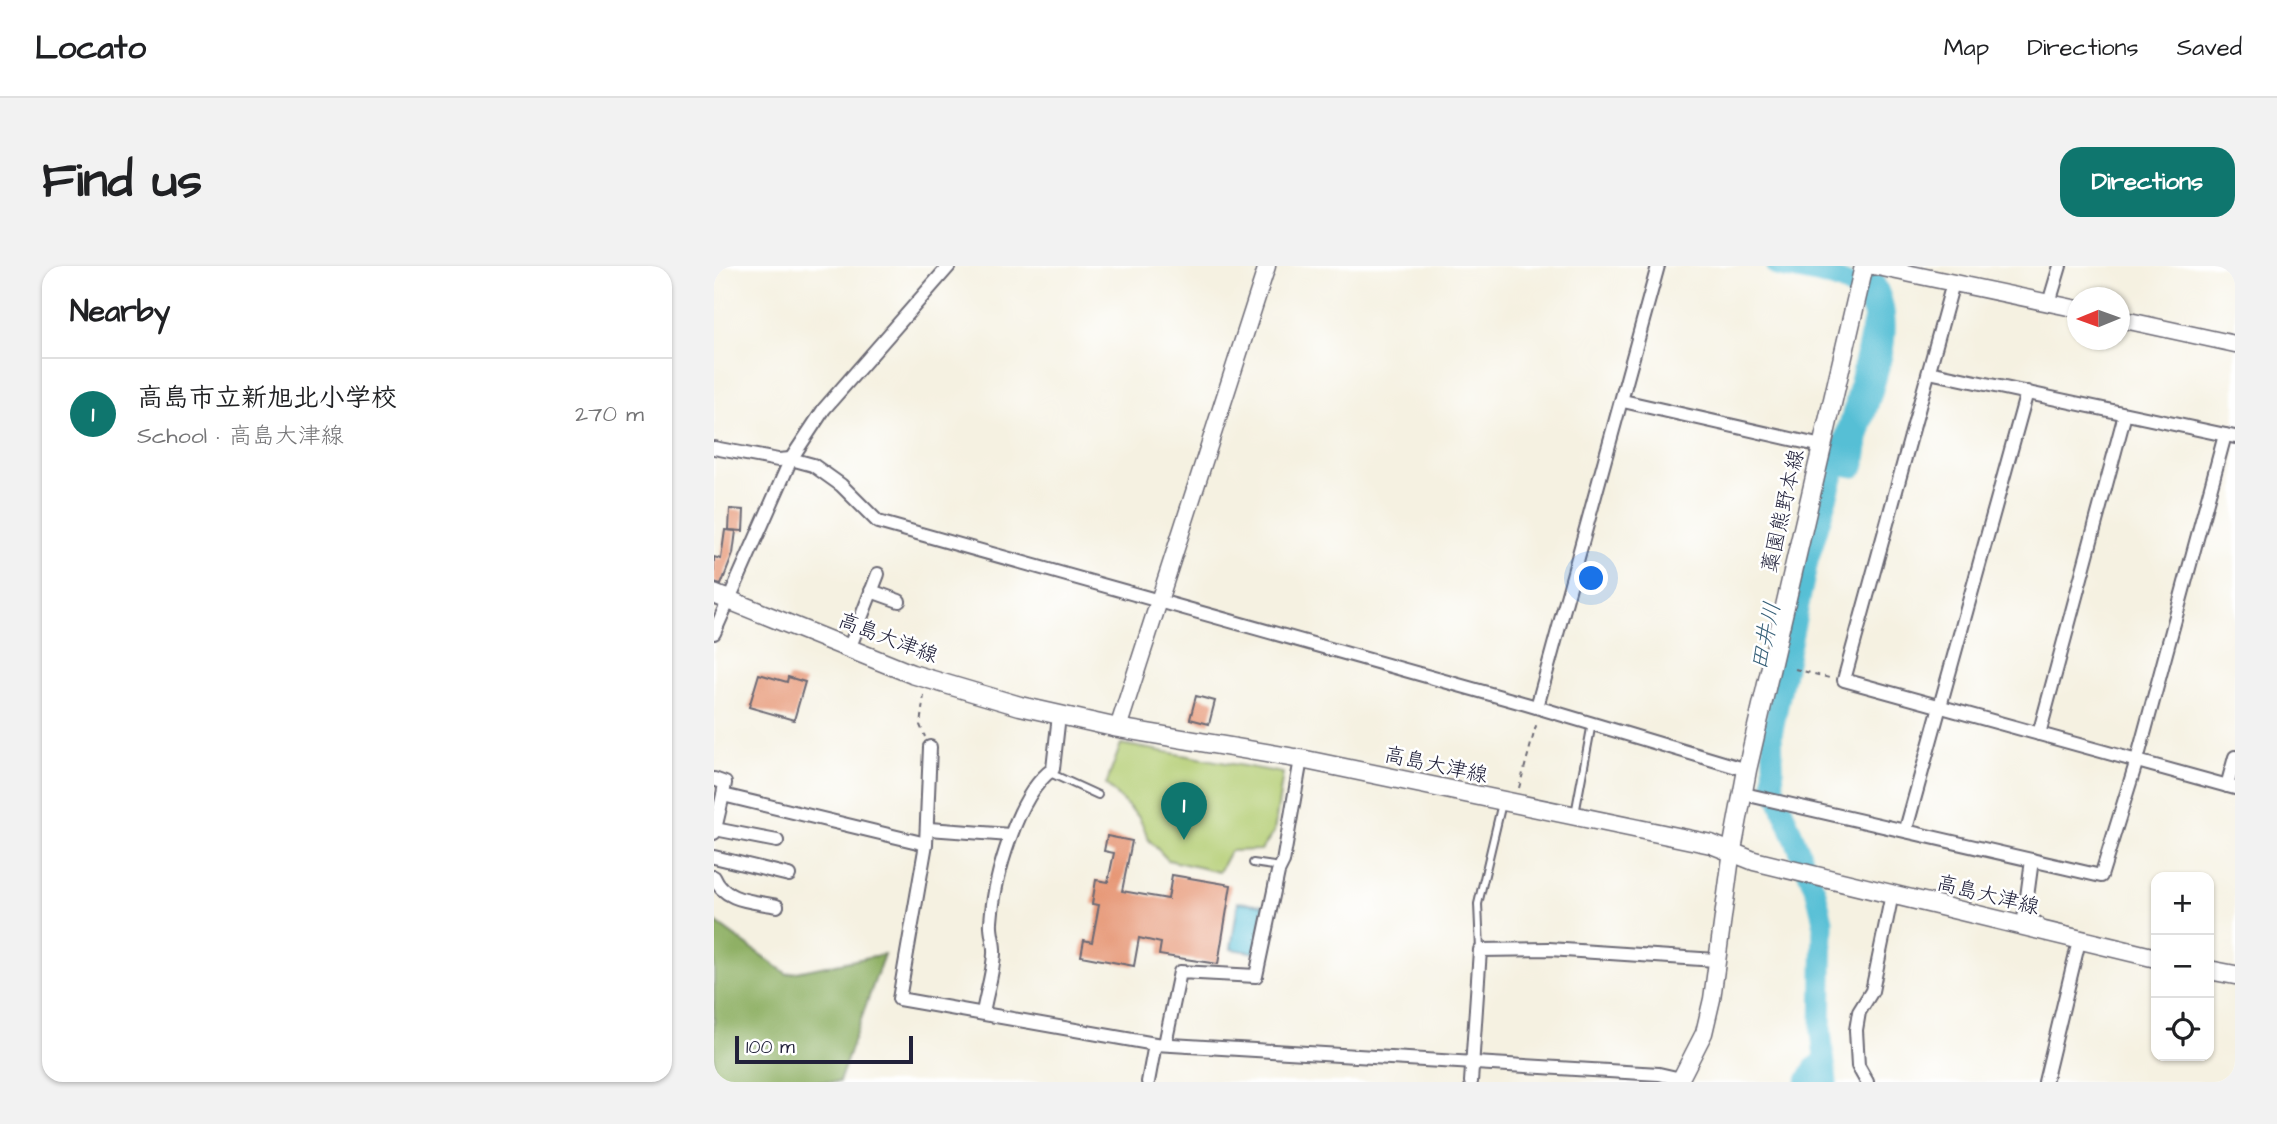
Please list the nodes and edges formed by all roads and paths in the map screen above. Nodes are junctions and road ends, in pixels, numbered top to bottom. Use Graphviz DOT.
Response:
graph roads {
  1 [pos="949,266"];
  2 [pos="1267,266"];
  3 [pos="1658,266"];
  4 [pos="2060,266"];
  5 [pos="1866,270"];
  6 [pos="1953,283"];
  7 [pos="2049,303"];
  8 [pos="2067,307"];
  9 [pos="2130,321"];
  10 [pos="2235,344"];
  11 [pos="1929,372"];
  12 [pos="2027,392"];
  13 [pos="1623,401"];
  14 [pos="2125,414"];
  15 [pos="2230,436"];
  16 [pos="1822,446"];
  17 [pos="714,448"];
  18 [pos="792,459"];
  19 [pos="878,574"];
  20 [pos="871,591"];
  21 [pos="722,597"];
  22 [pos="1159,599"];
  23 [pos="899,601"];
  24 [pos="714,633"];
  25 [pos="849,649"];
  26 [pos="1795,669"];
  27 [pos="927,678"];
  28 [pos="1844,680"];
  29 [pos="1938,706"];
  30 [pos="1537,707"];
  31 [pos="1059,715"];
  32 [pos="1592,723"];
  33 [pos="1118,727"];
  34 [pos="2039,734"];
  35 [pos="930,747"];
  36 [pos="2235,757"];
  37 [pos="1301,759"];
  38 [pos="2137,760"];
  39 [pos="1746,770"];
  40 [pos="1048,772"];
  41 [pos="714,779"];
  42 [pos="2231,787"];
  43 [pos="1744,794"];
  44 [pos="1098,795"];
  45 [pos="723,796"];
  46 [pos="1508,804"];
  47 [pos="1574,818"];
  48 [pos="929,829"];
  49 [pos="1906,830"];
  50 [pos="715,831"];
  51 [pos="1010,835"];
  52 [pos="777,841"];
  53 [pos="926,844"];
  54 [pos="1732,850"];
  55 [pos="714,857"];
  56 [pos="2032,860"];
  57 [pos="1253,863"];
  58 [pos="1281,867"];
  59 [pos="789,875"];
  60 [pos="714,877"];
  61 [pos="1892,894"];
  62 [pos="777,906"];
  63 [pos="2071,939"];
  64 [pos="1480,950"];
  65 [pos="2151,957"];
  66 [pos="1716,960"];
  67 [pos="2214,971"];
  68 [pos="2235,975"];
  69 [pos="983,1013"];
  70 [pos="1160,1044"];
  71 [pos="1473,1063"];
  72 [pos="1682,1081"];
  73 [pos="1148,1082"];
  74 [pos="1471,1082"];
  75 [pos="1867,1082"];
  76 [pos="2045,1082"];
  1 -- 18 [label="street"];
  2 -- 22 [label="street"];
  3 -- 13 [label="street"];
  4 -- 7 [label="street"];
  5 -- 6 [label="street"];
  5 -- 16 [label="main road, 藁園熊野本線"];
  6 -- 7 [label="street"];
  6 -- 11 [label="street"];
  7 -- 8 [label="street"];
  9 -- 10 [label="street"];
  11 -- 12 [label="street"];
  11 -- 28 [label="street"];
  12 -- 14 [label="street"];
  12 -- 29 [label="street"];
  13 -- 16 [label="street"];
  13 -- 30 [label="street"];
  14 -- 15 [label="street"];
  14 -- 34 [label="street"];
  15 -- 38 [label="street"];
  16 -- 39 [label="main road, 藁園熊野本線"];
  17 -- 18 [label="street"];
  18 -- 21 [label="street"];
  18 -- 22 [label="street"];
  19 -- 20 [label="street"];
  20 -- 23 [label="street"];
  20 -- 25 [label="street"];
  21 -- 24 [label="street"];
  21 -- 25 [label="main road, 高島大津線"];
  22 -- 30 [label="street"];
  22 -- 33 [label="street"];
  25 -- 27 [label="main road, 高島大津線"];
  26 -- 28 [label="path"];
  27 -- 31 [label="main road, 高島大津線"];
  27 -- 35 [label="path"];
  28 -- 29 [label="street"];
  29 -- 34 [label="street"];
  29 -- 49 [label="street"];
  30 -- 32 [label="street"];
  30 -- 46 [label="path"];
  31 -- 33 [label="main road, 高島大津線"];
  31 -- 40 [label="street"];
  32 -- 39 [label="street"];
  32 -- 47 [label="lane"];
  33 -- 37 [label="main road, 高島大津線"];
  34 -- 38 [label="street"];
  35 -- 48 [label="street"];
  36 -- 42 [label="street"];
  37 -- 46 [label="main road, 高島大津線"];
  37 -- 58 [label="street"];
  38 -- 42 [label="street"];
  38 -- 56 [label="street"];
  39 -- 43 [label="main road, 藁園熊野本線"];
  40 -- 44 [label="lane"];
  40 -- 51 [label="street"];
  41 -- 45 [label="street"];
  43 -- 49 [label="street"];
  43 -- 54 [label="main road, 藁園熊野本線"];
  45 -- 50 [label="street"];
  45 -- 53 [label="street"];
  46 -- 47 [label="main road, 高島大津線"];
  46 -- 64 [label="lane"];
  47 -- 54 [label="main road, 高島大津線"];
  48 -- 51 [label="street"];
  48 -- 53 [label="street"];
  49 -- 56 [label="street"];
  50 -- 52 [label="street"];
  51 -- 69 [label="street"];
  53 -- 69 [label="street"];
  54 -- 61 [label="main road, 高島大津線"];
  54 -- 66 [label="street"];
  55 -- 59 [label="street"];
  56 -- 63 [label="street"];
  57 -- 58 [label="lane"];
  58 -- 70 [label="street"];
  60 -- 62 [label="street"];
  61 -- 63 [label="main road, 高島大津線"];
  61 -- 75 [label="street"];
  63 -- 65 [label="main road, 高島大津線"];
  63 -- 76 [label="street"];
  64 -- 66 [label="street"];
  64 -- 71 [label="street"];
  66 -- 72 [label="street"];
  67 -- 68 [label="main road"];
  69 -- 70 [label="street"];
  70 -- 71 [label="street"];
  70 -- 73 [label="street"];
  71 -- 72 [label="street"];
  71 -- 74 [label="street"];
}
